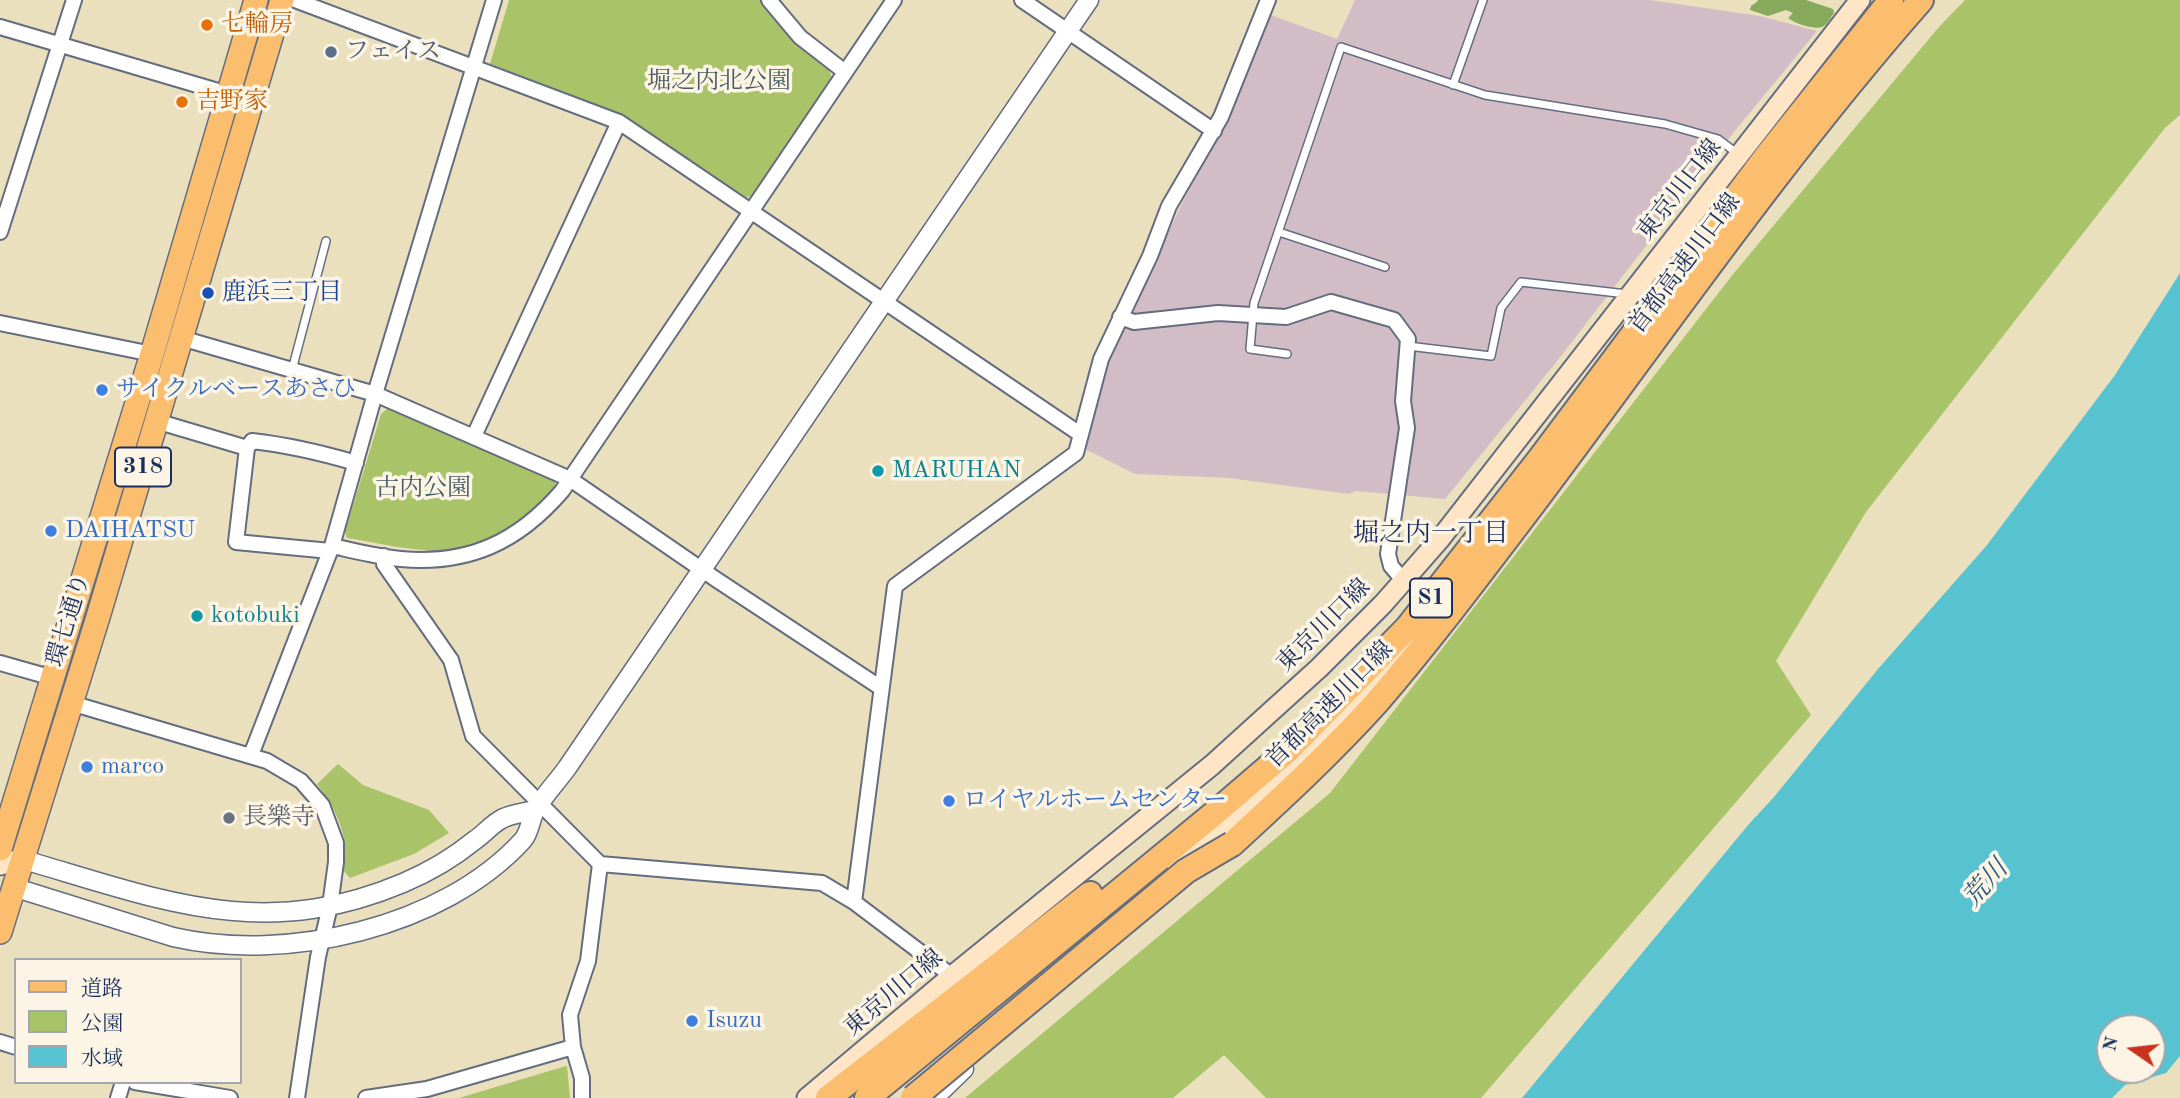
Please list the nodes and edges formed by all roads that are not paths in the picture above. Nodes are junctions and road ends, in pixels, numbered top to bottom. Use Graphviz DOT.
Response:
graph roads {
  1 [pos="74,0"];
  2 [pos="256,0"];
  3 [pos="282,0"];
  4 [pos="295,0"];
  5 [pos="494,0"];
  6 [pos="769,0"];
  7 [pos="894,0"];
  8 [pos="1022,0"];
  9 [pos="1089,0"];
  10 [pos="1268,0"];
  11 [pos="1483,0"];
  12 [pos="1891,0"];
  13 [pos="1907,0"];
  14 [pos="1921,0"];
  15 [pos="1856,1"];
  16 [pos="0,27"];
  17 [pos="1068,31"];
  18 [pos="60,44"];
  19 [pos="474,67"];
  20 [pos="845,72"];
  21 [pos="1453,85"];
  22 [pos="228,93"];
  23 [pos="619,121"];
  24 [pos="1214,131"];
  25 [pos="1739,154"];
  26 [pos="752,211"];
  27 [pos="0,232"];
  28 [pos="1279,232"];
  29 [pos="326,241"];
  30 [pos="1385,267"];
  31 [pos="1628,295"];
  32 [pos="885,301"];
  33 [pos="1253,314"];
  34 [pos="1120,317"];
  35 [pos="0,323"];
  36 [pos="181,338"];
  37 [pos="1408,346"];
  38 [pos="152,354"];
  39 [pos="1287,354"];
  40 [pos="291,370"];
  41 [pos="375,394"];
  42 [pos="156,421"];
  43 [pos="1080,434"];
  44 [pos="474,436"];
  45 [pos="247,448"];
  46 [pos="356,463"];
  47 [pos="570,479"];
  48 [pos="331,549"];
  49 [pos="384,556"];
  50 [pos="701,568"];
  51 [pos="1404,580"];
  52 [pos="0,663"];
  53 [pos="52,678"];
  54 [pos="1356,682"];
  55 [pos="881,688"];
  56 [pos="71,703"];
  57 [pos="250,755"];
  58 [pos="538,807"];
  59 [pos="1232,844"];
  60 [pos="0,849"];
  61 [pos="11,862"];
  62 [pos="600,864"];
  63 [pos="7,880"];
  64 [pos="854,902"];
  65 [pos="330,906"];
  66 [pos="0,932"];
  67 [pos="322,939"];
  68 [pos="1079,952"];
  69 [pos="952,976"];
  70 [pos="573,1047"];
  71 [pos="147,1084"];
  72 [pos="230,1098"];
  73 [pos="296,1098"];
  74 [pos="366,1098"];
  75 [pos="582,1098"];
  76 [pos="807,1098"];
  77 [pos="828,1098"];
  78 [pos="866,1098"];
  79 [pos="900,1098"];
  80 [pos="913,1098"];
  81 [pos="924,1098"];
  82 [pos="934,1098"];
  1 -- 18 [label="street"];
  2 -- 22 [label="main road, 環七通り / 318"];
  3 -- 36 [label="main road, 環七通り / 318"];
  4 -- 19 [label="street"];
  5 -- 19 [label="street"];
  6 -- 20 [label="street"];
  7 -- 20 [label="street"];
  8 -- 17 [label="street"];
  9 -- 17 [label="street"];
  10 -- 24 [label="street"];
  11 -- 21 [label="lane"];
  12 -- 54 [label="highway, 首都高速川口線 / S1"];
  13 -- 68 [label="main road"];
  14 -- 59 [label="highway, 首都高速川口線 / S1"];
  15 -- 25 [label="main road, 東京川口線"];
  16 -- 18 [label="street"];
  17 -- 24 [label="street"];
  17 -- 32 [label="street"];
  18 -- 22 [label="street"];
  18 -- 27 [label="street"];
  19 -- 23 [label="street"];
  19 -- 41 [label="street"];
  20 -- 26 [label="street"];
  21 -- 25 [label="lane"];
  21 -- 28 [label="lane"];
  22 -- 38 [label="main road, 環七通り / 318"];
  23 -- 26 [label="street"];
  23 -- 44 [label="street"];
  24 -- 34 [label="street"];
  25 -- 31 [label="main road, 東京川口線"];
  26 -- 32 [label="street"];
  26 -- 47 [label="street"];
  28 -- 30 [label="lane"];
  28 -- 33 [label="lane"];
  29 -- 40 [label="lane"];
  31 -- 37 [label="lane"];
  31 -- 51 [label="main road, 東京川口線"];
  32 -- 43 [label="street"];
  32 -- 50 [label="street"];
  33 -- 34 [label="street"];
  33 -- 37 [label="street"];
  33 -- 39 [label="lane"];
  34 -- 43 [label="street"];
  35 -- 38 [label="street"];
  36 -- 40 [label="street"];
  36 -- 42 [label="main road, 環七通り / 318"];
  37 -- 51 [label="street"];
  38 -- 53 [label="main road, 環七通り / 318"];
  40 -- 41 [label="street"];
  41 -- 44 [label="street"];
  41 -- 46 [label="street"];
  42 -- 45 [label="street"];
  42 -- 56 [label="main road, 環七通り / 318"];
  43 -- 55 [label="street"];
  44 -- 47 [label="street"];
  45 -- 46 [label="street"];
  45 -- 48 [label="street"];
  46 -- 48 [label="street"];
  47 -- 49 [label="street"];
  47 -- 50 [label="street"];
  48 -- 49 [label="street"];
  48 -- 57 [label="street"];
  49 -- 58 [label="street"];
  50 -- 55 [label="street"];
  50 -- 58 [label="street"];
  51 -- 69 [label="main road, 東京川口線"];
  52 -- 53 [label="street"];
  53 -- 60 [label="main road, 環七通り / 318"];
  54 -- 77 [label="highway"];
  54 -- 78 [label="highway, 首都高速川口線 / S1"];
  55 -- 64 [label="street"];
  56 -- 57 [label="street"];
  56 -- 61 [label="main road, 環七通り / 318"];
  57 -- 65 [label="street"];
  58 -- 62 [label="street"];
  58 -- 65 [label="street"];
  58 -- 67 [label="street"];
  59 -- 80 [label="highway, S1, bridge"];
  59 -- 81 [label="highway, 首都高速川口線 / S1, bridge"];
  61 -- 63 [label="main road, 環七通り / 318"];
  61 -- 65 [label="street"];
  62 -- 64 [label="street"];
  62 -- 70 [label="street"];
  63 -- 66 [label="main road, 環七通り / 318"];
  63 -- 67 [label="street"];
  64 -- 69 [label="street"];
  65 -- 67 [label="street"];
  67 -- 73 [label="street"];
  68 -- 79 [label="main road"];
  68 -- 82 [label="street"];
  69 -- 76 [label="main road, 東京川口線"];
  70 -- 74 [label="street"];
  70 -- 75 [label="street"];
  71 -- 72 [label="street"];
}
